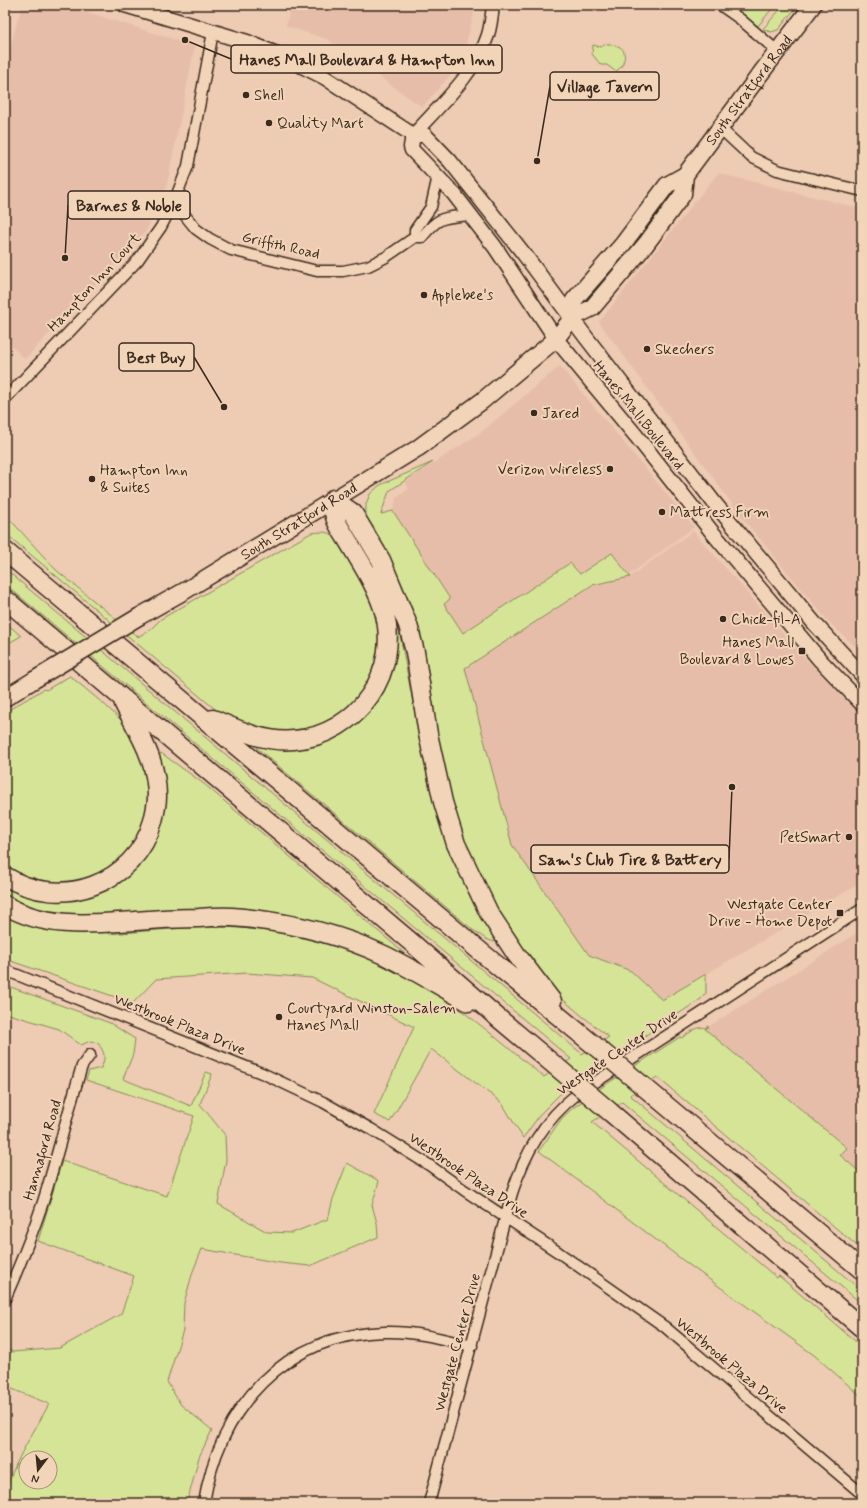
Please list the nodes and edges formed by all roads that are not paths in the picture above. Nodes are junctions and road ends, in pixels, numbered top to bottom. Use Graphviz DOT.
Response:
graph roads {
  1 [pos="125,5"];
  2 [pos="493,5"];
  3 [pos="720,5"];
  4 [pos="813,5"];
  5 [pos="213,32"];
  6 [pos="777,51"];
  7 [pos="720,128"];
  8 [pos="413,135"];
  9 [pos="438,176"];
  10 [pos="862,191"];
  11 [pos="174,202"];
  12 [pos="470,215"];
  13 [pos="415,237"];
  14 [pos="572,318"];
  15 [pos="556,339"];
  16 [pos="5,398"];
  17 [pos="333,499"];
  18 [pos="5,551"];
  19 [pos="5,599"];
  20 [pos="862,675"];
  21 [pos="120,696"];
  22 [pos="5,698"];
  23 [pos="862,704"];
  24 [pos="194,711"];
  25 [pos="5,876"];
  26 [pos="5,905"];
  27 [pos="862,909"];
  28 [pos="5,970"];
  29 [pos="497,1017"];
  30 [pos="569,1023"];
  31 [pos="90,1055"];
  32 [pos="506,1218"];
  33 [pos="862,1270"];
  34 [pos="5,1299"];
  35 [pos="862,1328"];
  36 [pos="472,1346"];
  37 [pos="862,1494"];
  38 [pos="204,1503"];
  39 [pos="429,1503"];
  1 -- 5 [label="main road, Hanes Mall Boulevard"];
  2 -- 8 [label="street"];
  3 -- 6 [label="street"];
  4 -- 6 [label="main road, South Stratford Road"];
  5 -- 8 [label="main road, Hanes Mall Boulevard"];
  5 -- 11 [label="street, Hampton Inn Court"];
  6 -- 7 [label="main road, South Stratford Road"];
  7 -- 10 [label="street"];
  7 -- 14 [label="main road, South Stratford Road"];
  8 -- 9 [label="main road, Hanes Mall Boulevard"];
  8 -- 14 [label="main road, Hanes Mall Boulevard"];
  9 -- 12 [label="main road, Hanes Mall Boulevard"];
  9 -- 13 [label="street"];
  11 -- 13 [label="street, Griffith Road"];
  11 -- 16 [label="street, Hampton Inn Court"];
  12 -- 13 [label="street, Griffith Road"];
  12 -- 15 [label="main road, Hanes Mall Boulevard"];
  14 -- 15 [label="main road, South Stratford Road"];
  14 -- 20 [label="main road, Hanes Mall Boulevard"];
  15 -- 17 [label="main road, South Stratford Road"];
  15 -- 23 [label="main road, Hanes Mall Boulevard"];
  17 -- 22 [label="main road, South Stratford Road, bridge"];
  17 -- 24 [label="highway"];
  17 -- 30 [label="highway"];
  18 -- 24 [label="highway"];
  19 -- 21 [label="highway"];
  21 -- 25 [label="highway"];
  21 -- 29 [label="highway"];
  24 -- 30 [label="highway"];
  26 -- 29 [label="highway"];
  27 -- 32 [label="street, Westgate Center Drive"];
  28 -- 32 [label="street, Westbrook Plaza Drive"];
  29 -- 35 [label="highway, bridge"];
  30 -- 33 [label="highway, bridge"];
  31 -- 34 [label="street, Hannaford Road"];
  32 -- 36 [label="street, Westgate Center Drive"];
  32 -- 37 [label="street, Westbrook Plaza Drive"];
  36 -- 38 [label="street"];
  36 -- 39 [label="street, Westgate Center Drive"];
}
